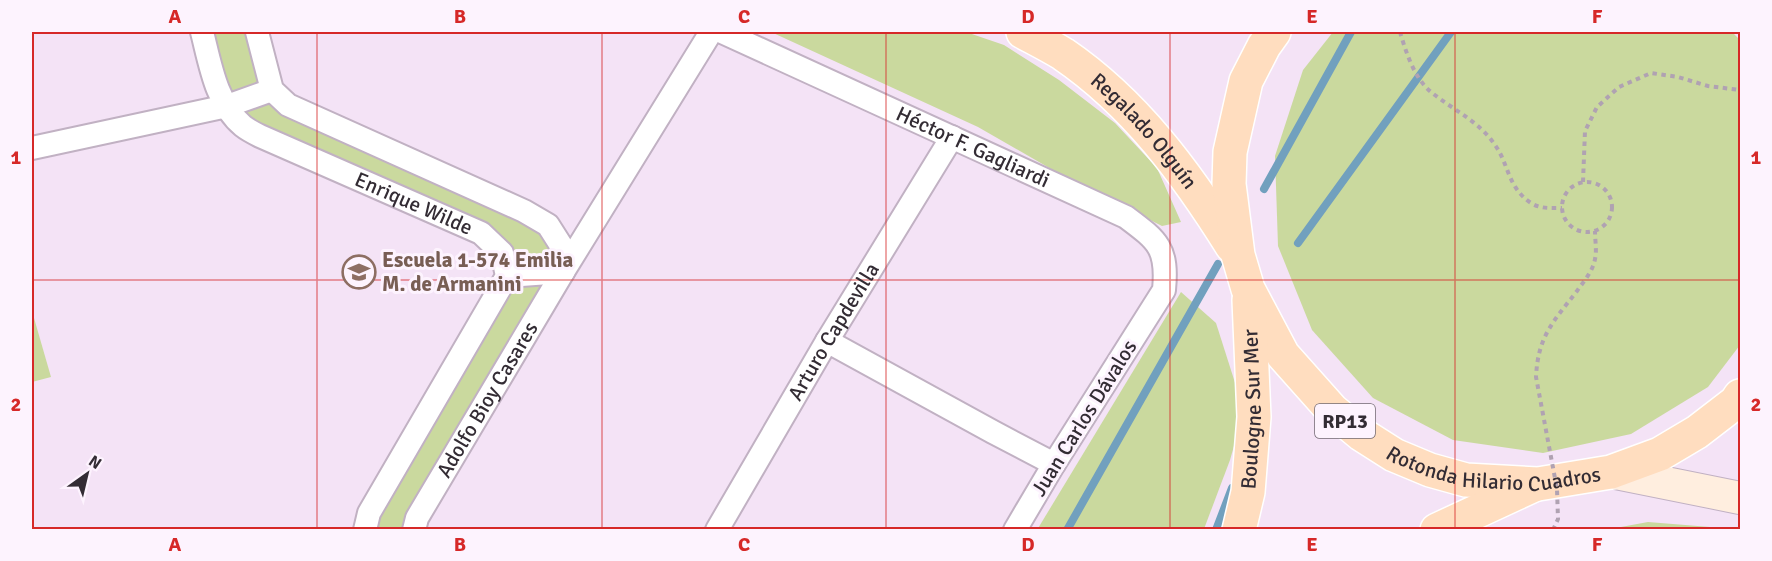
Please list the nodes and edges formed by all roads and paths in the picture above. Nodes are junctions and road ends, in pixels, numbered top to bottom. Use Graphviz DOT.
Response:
graph roads {
  1 [pos="202,32"];
  2 [pos="256,32"];
  3 [pos="711,32"];
  4 [pos="722,32"];
  5 [pos="1023,32"];
  6 [pos="1274,32"];
  7 [pos="1400,32"];
  8 [pos="272,90"];
  9 [pos="1740,90"];
  10 [pos="227,106"];
  11 [pos="952,136"];
  12 [pos="32,148"];
  13 [pos="1583,182"];
  14 [pos="1562,208"];
  15 [pos="1595,231"];
  16 [pos="1238,255"];
  17 [pos="563,272"];
  18 [pos="507,276"];
  19 [pos="1248,289"];
  20 [pos="1154,306"];
  21 [pos="827,341"];
  22 [pos="1740,396"];
  23 [pos="1054,464"];
  24 [pos="1611,472"];
  25 [pos="1538,484"];
  26 [pos="1740,498"];
  27 [pos="367,521"];
  28 [pos="414,530"];
  29 [pos="717,530"];
  30 [pos="1015,530"];
  31 [pos="1239,530"];
  32 [pos="1437,530"];
  33 [pos="1553,530"];
  1 -- 10 [label="street, Enrique Wilde"];
  2 -- 8 [label="street"];
  3 -- 17 [label="street, Adolfo Bioy Casares"];
  4 -- 11 [label="street, Héctor F. Gagliardi"];
  5 -- 16 [label="main road, Regalado Olguín"];
  6 -- 16 [label="main road, Rotonda Hilario Cuadros / RP13"];
  7 -- 14 [label="path"];
  8 -- 10 [label="street"];
  8 -- 17 [label="street, Enrique Wilde"];
  9 -- 13 [label="path"];
  10 -- 12 [label="street"];
  10 -- 18 [label="street, Enrique Wilde"];
  11 -- 20 [label="street, Héctor F. Gagliardi"];
  11 -- 21 [label="street, Arturo Capdevilla"];
  13 -- 14 [label="path"];
  13 -- 15 [label="path"];
  14 -- 15 [label="path"];
  15 -- 33 [label="path, bridge"];
  16 -- 19 [label="main road, Rotonda Hilario Cuadros / RP13"];
  17 -- 18 [label="street"];
  17 -- 28 [label="street, Adolfo Bioy Casares"];
  18 -- 27 [label="street"];
  19 -- 25 [label="main road, Rotonda Hilario Cuadros / RP13"];
  19 -- 31 [label="main road, Boulogne Sur Mer / RP13"];
  20 -- 23 [label="street, Juan Carlos Dávalos"];
  21 -- 23 [label="street"];
  21 -- 29 [label="street, Arturo Capdevilla"];
  22 -- 24 [label="main road, Rotonda Hilario Cuadros / RP13"];
  23 -- 30 [label="street, Juan Carlos Dávalos"];
  24 -- 25 [label="main road, Rotonda Hilario Cuadros / RP13"];
  24 -- 26 [label="main road"];
  25 -- 32 [label="main road, RP13"];
}
